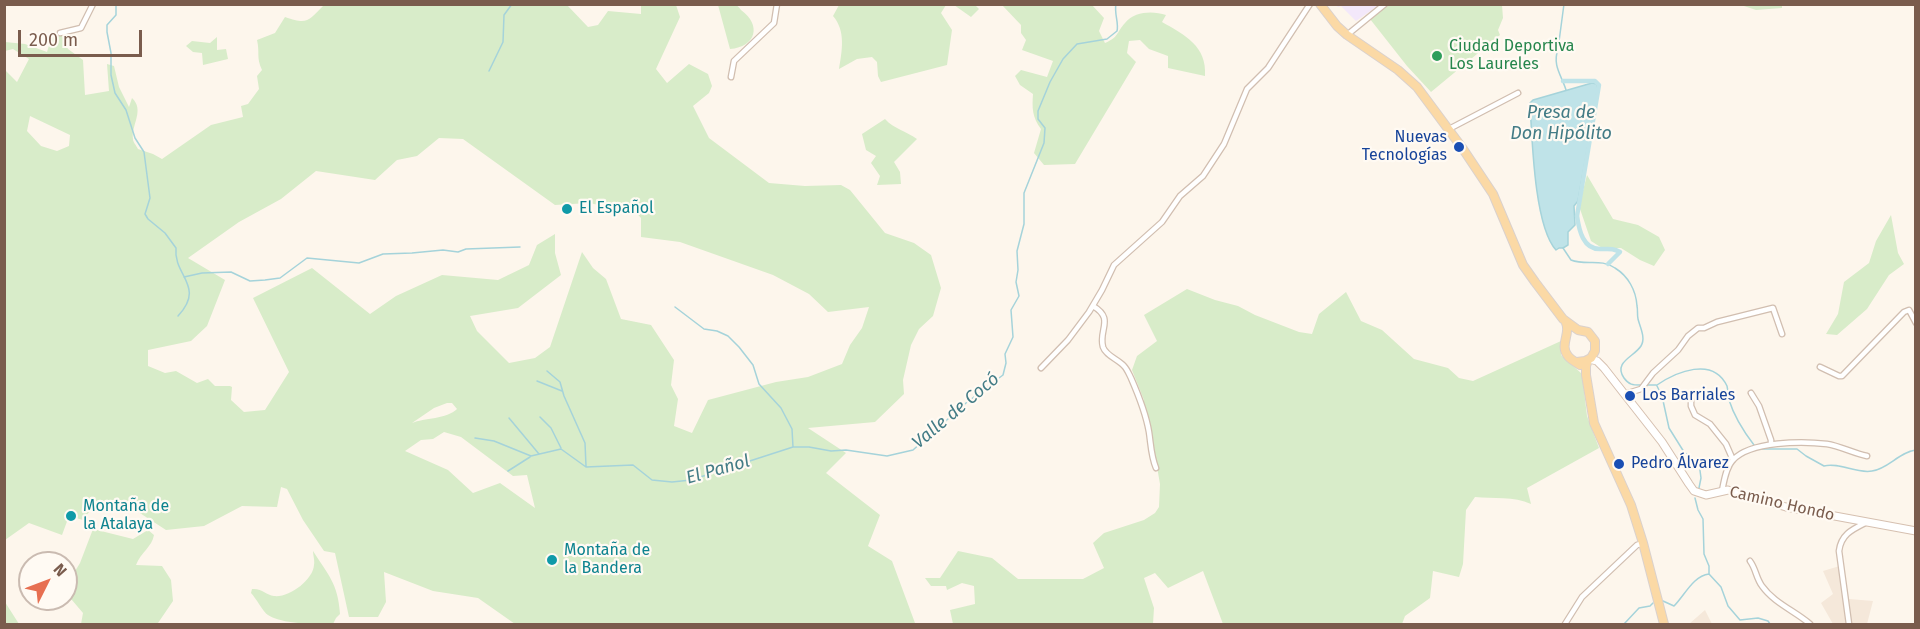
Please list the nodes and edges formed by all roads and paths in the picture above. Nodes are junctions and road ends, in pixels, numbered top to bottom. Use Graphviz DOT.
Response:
graph roads {
  1 [pos="93,4"];
  2 [pos="777,4"];
  3 [pos="1310,4"];
  4 [pos="1320,4"];
  5 [pos="1385,4"];
  6 [pos="60,33"];
  7 [pos="1347,35"];
  8 [pos="731,77"];
  9 [pos="1518,93"];
  10 [pos="1449,129"];
  11 [pos="1093,306"];
  12 [pos="1563,319"];
  13 [pos="1916,323"];
  14 [pos="1578,330"];
  15 [pos="1782,334"];
  16 [pos="1566,338"];
  17 [pos="1595,351"];
  18 [pos="1589,359"];
  19 [pos="1577,362"];
  20 [pos="1820,367"];
  21 [pos="1041,368"];
  22 [pos="1604,368"];
  23 [pos="1586,375"];
  24 [pos="1751,393"];
  25 [pos="1625,394"];
  26 [pos="1691,400"];
  27 [pos="1771,444"];
  28 [pos="1867,456"];
  29 [pos="1733,460"];
  30 [pos="1156,468"];
  31 [pos="1722,490"];
  32 [pos="1865,523"];
  33 [pos="1916,531"];
  34 [pos="1643,543"];
  35 [pos="1750,561"];
  36 [pos="1565,624"];
  37 [pos="1664,624"];
  38 [pos="1810,624"];
  39 [pos="1849,624"];
  1 -- 6 [label="street"];
  2 -- 8 [label="street"];
  3 -- 11 [label="street"];
  4 -- 7 [label="main road"];
  5 -- 7 [label="street"];
  7 -- 10 [label="main road"];
  9 -- 10 [label="street"];
  10 -- 12 [label="main road"];
  11 -- 21 [label="street"];
  11 -- 30 [label="street"];
  12 -- 14 [label="main road"];
  12 -- 16 [label="main road"];
  13 -- 20 [label="street"];
  14 -- 16 [label="main road"];
  14 -- 17 [label="main road"];
  15 -- 25 [label="street"];
  16 -- 19 [label="main road"];
  17 -- 18 [label="main road"];
  17 -- 22 [label="street"];
  18 -- 19 [label="main road"];
  18 -- 22 [label="street"];
  18 -- 23 [label="main road"];
  19 -- 23 [label="main road"];
  22 -- 25 [label="street, Camino Hondo"];
  23 -- 34 [label="main road"];
  24 -- 27 [label="street"];
  25 -- 31 [label="street, Camino Hondo"];
  26 -- 29 [label="street"];
  27 -- 28 [label="street"];
  27 -- 29 [label="street"];
  29 -- 31 [label="street"];
  31 -- 32 [label="street, Camino Hondo"];
  32 -- 33 [label="street, Camino Hondo"];
  32 -- 39 [label="street"];
  34 -- 36 [label="street"];
  34 -- 37 [label="main road"];
  35 -- 38 [label="street"];
}
